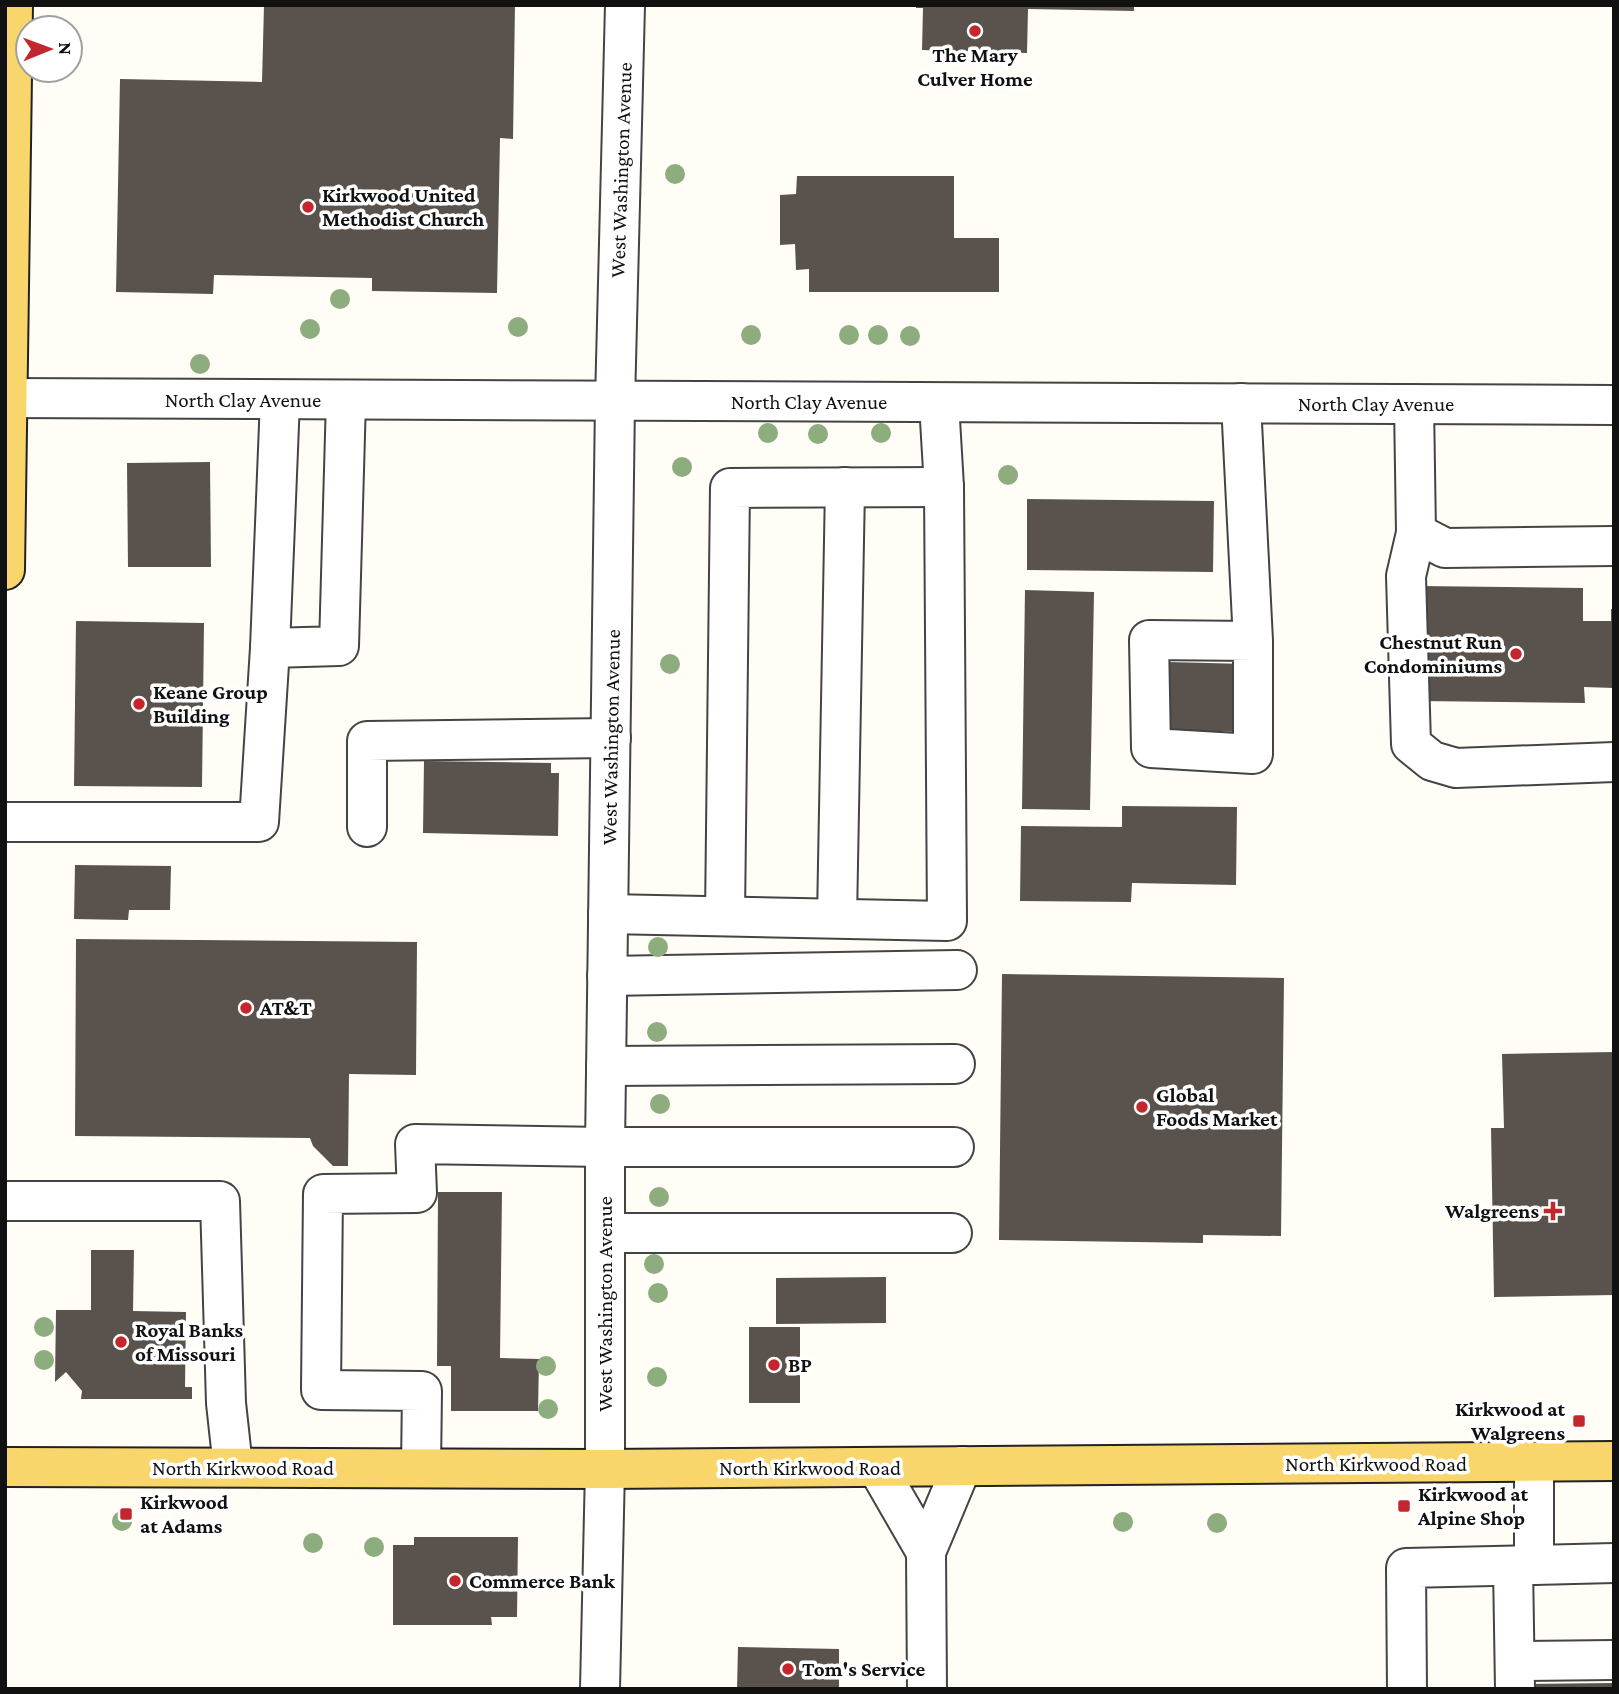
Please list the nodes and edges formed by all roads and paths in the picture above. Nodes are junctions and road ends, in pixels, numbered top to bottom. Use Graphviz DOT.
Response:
graph roads {
  1 [pos="13,5"];
  2 [pos="625,5"];
  3 [pos="6,398"];
  4 [pos="280,400"];
  5 [pos="346,400"];
  6 [pos="615,402"];
  7 [pos="939,403"];
  8 [pos="1241,404"];
  9 [pos="1414,404"];
  10 [pos="1614,405"];
  11 [pos="845,487"];
  12 [pos="944,487"];
  13 [pos="1416,533"];
  14 [pos="1614,546"];
  15 [pos="5,570"];
  16 [pos="1253,641"];
  17 [pos="270,648"];
  18 [pos="611,738"];
  19 [pos="1614,762"];
  20 [pos="5,822"];
  21 [pos="367,827"];
  22 [pos="608,914"];
  23 [pos="726,916"];
  24 [pos="837,918"];
  25 [pos="957,970"];
  26 [pos="607,976"];
  27 [pos="956,1064"];
  28 [pos="606,1066"];
  29 [pos="605,1147"];
  30 [pos="954,1147"];
  31 [pos="5,1201"];
  32 [pos="605,1233"];
  33 [pos="952,1233"];
  34 [pos="1614,1461"];
  35 [pos="1534,1463"];
  36 [pos="962,1466"];
  37 [pos="5,1467"];
  38 [pos="233,1467"];
  39 [pos="877,1467"];
  40 [pos="421,1468"];
  41 [pos="605,1469"];
  42 [pos="926,1552"];
  43 [pos="1614,1563"];
  44 [pos="1523,1565"];
  45 [pos="1614,1660"];
  46 [pos="1515,1675"];
  47 [pos="600,1689"];
  48 [pos="927,1689"];
  49 [pos="1407,1689"];
  1 -- 3 [label="main road"];
  2 -- 6 [label="street, West Washington Avenue"];
  3 -- 4 [label="street, North Clay Avenue"];
  3 -- 15 [label="main road"];
  4 -- 5 [label="street, North Clay Avenue"];
  4 -- 17 [label="street"];
  5 -- 6 [label="street, North Clay Avenue"];
  5 -- 17 [label="street"];
  6 -- 7 [label="street, North Clay Avenue"];
  6 -- 18 [label="street, West Washington Avenue"];
  7 -- 8 [label="street, North Clay Avenue"];
  7 -- 12 [label="street"];
  8 -- 9 [label="street, North Clay Avenue"];
  8 -- 16 [label="street"];
  9 -- 10 [label="street, North Clay Avenue"];
  9 -- 13 [label="street"];
  11 -- 12 [label="street"];
  11 -- 23 [label="street"];
  11 -- 24 [label="street"];
  12 -- 24 [label="street"];
  13 -- 14 [label="street"];
  13 -- 19 [label="street"];
  17 -- 20 [label="street"];
  18 -- 21 [label="street"];
  18 -- 22 [label="street, West Washington Avenue"];
  22 -- 23 [label="street"];
  22 -- 26 [label="street, West Washington Avenue"];
  23 -- 24 [label="street"];
  25 -- 26 [label="street"];
  26 -- 28 [label="street, West Washington Avenue"];
  27 -- 28 [label="street"];
  28 -- 29 [label="street, West Washington Avenue"];
  29 -- 30 [label="street"];
  29 -- 32 [label="street, West Washington Avenue"];
  29 -- 40 [label="street"];
  31 -- 38 [label="street"];
  32 -- 33 [label="street"];
  32 -- 41 [label="street, West Washington Avenue"];
  34 -- 35 [label="main road, North Kirkwood Road"];
  35 -- 36 [label="main road, North Kirkwood Road"];
  35 -- 44 [label="street"];
  36 -- 39 [label="main road, North Kirkwood Road"];
  36 -- 42 [label="street"];
  37 -- 38 [label="main road, North Kirkwood Road"];
  38 -- 40 [label="main road, North Kirkwood Road"];
  39 -- 41 [label="main road, North Kirkwood Road"];
  39 -- 42 [label="street"];
  40 -- 41 [label="main road, North Kirkwood Road"];
  41 -- 47 [label="street, West Washington Avenue"];
  42 -- 48 [label="street"];
  43 -- 44 [label="street"];
  44 -- 46 [label="street"];
  44 -- 49 [label="street"];
  45 -- 46 [label="street"];
}
